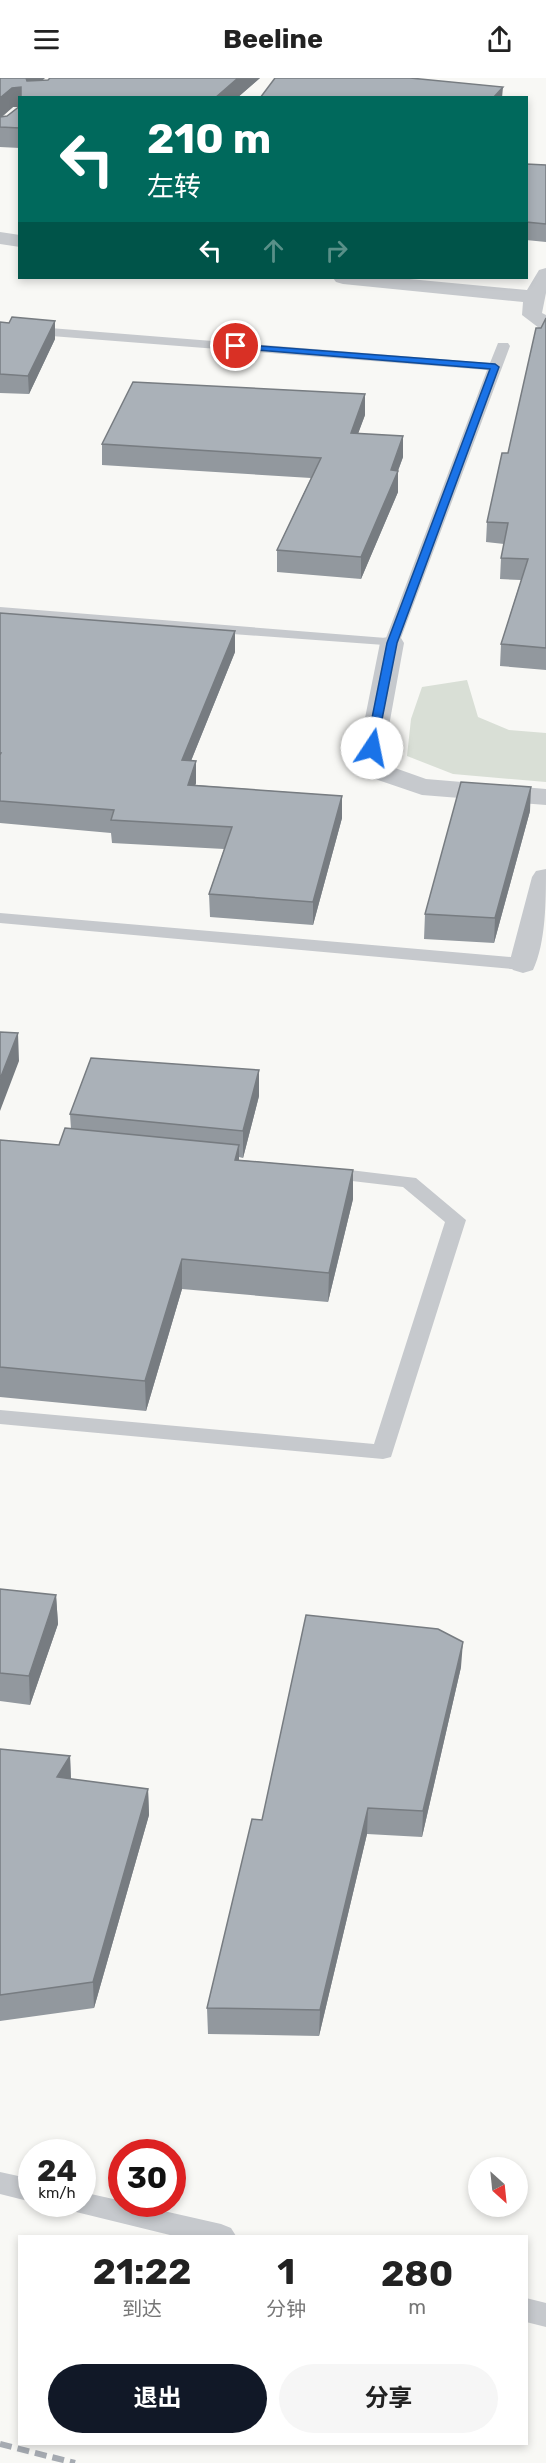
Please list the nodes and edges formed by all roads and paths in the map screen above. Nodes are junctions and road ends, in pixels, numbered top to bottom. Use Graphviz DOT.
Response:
graph roads {
  1 [pos="0,238"];
  2 [pos="18,241"];
  3 [pos="546,274"];
  4 [pos="354,279"];
  5 [pos="534,297"];
  6 [pos="546,324"];
  7 [pos="0,328"];
  8 [pos="503,346"];
  9 [pos="495,367"];
  10 [pos="0,612"];
  11 [pos="392,643"];
  12 [pos="546,797"];
  13 [pos="546,877"];
  14 [pos="0,918"];
  15 [pos="523,964"];
  16 [pos="304,1170"];
  17 [pos="0,1417"];
  18 [pos="0,2183"];
  19 [pos="18,2188"];
  20 [pos="96,2206"];
  21 [pos="217,2235"];
  22 [pos="528,2310"];
  23 [pos="546,2315"];
  1 -- 2 [label="street"];
  3 -- 5 [label="street"];
  4 -- 5 [label="street"];
  5 -- 6 [label="street"];
  7 -- 9 [label="lane"];
  8 -- 9 [label="lane"];
  9 -- 11 [label="lane"];
  10 -- 11 [label="lane"];
  11 -- 12 [label="street"];
  13 -- 15 [label="street"];
  14 -- 15 [label="lane"];
  16 -- 17 [label="lane"];
  18 -- 19 [label="lane"];
  20 -- 21 [label="lane"];
  22 -- 23 [label="lane"];
}
